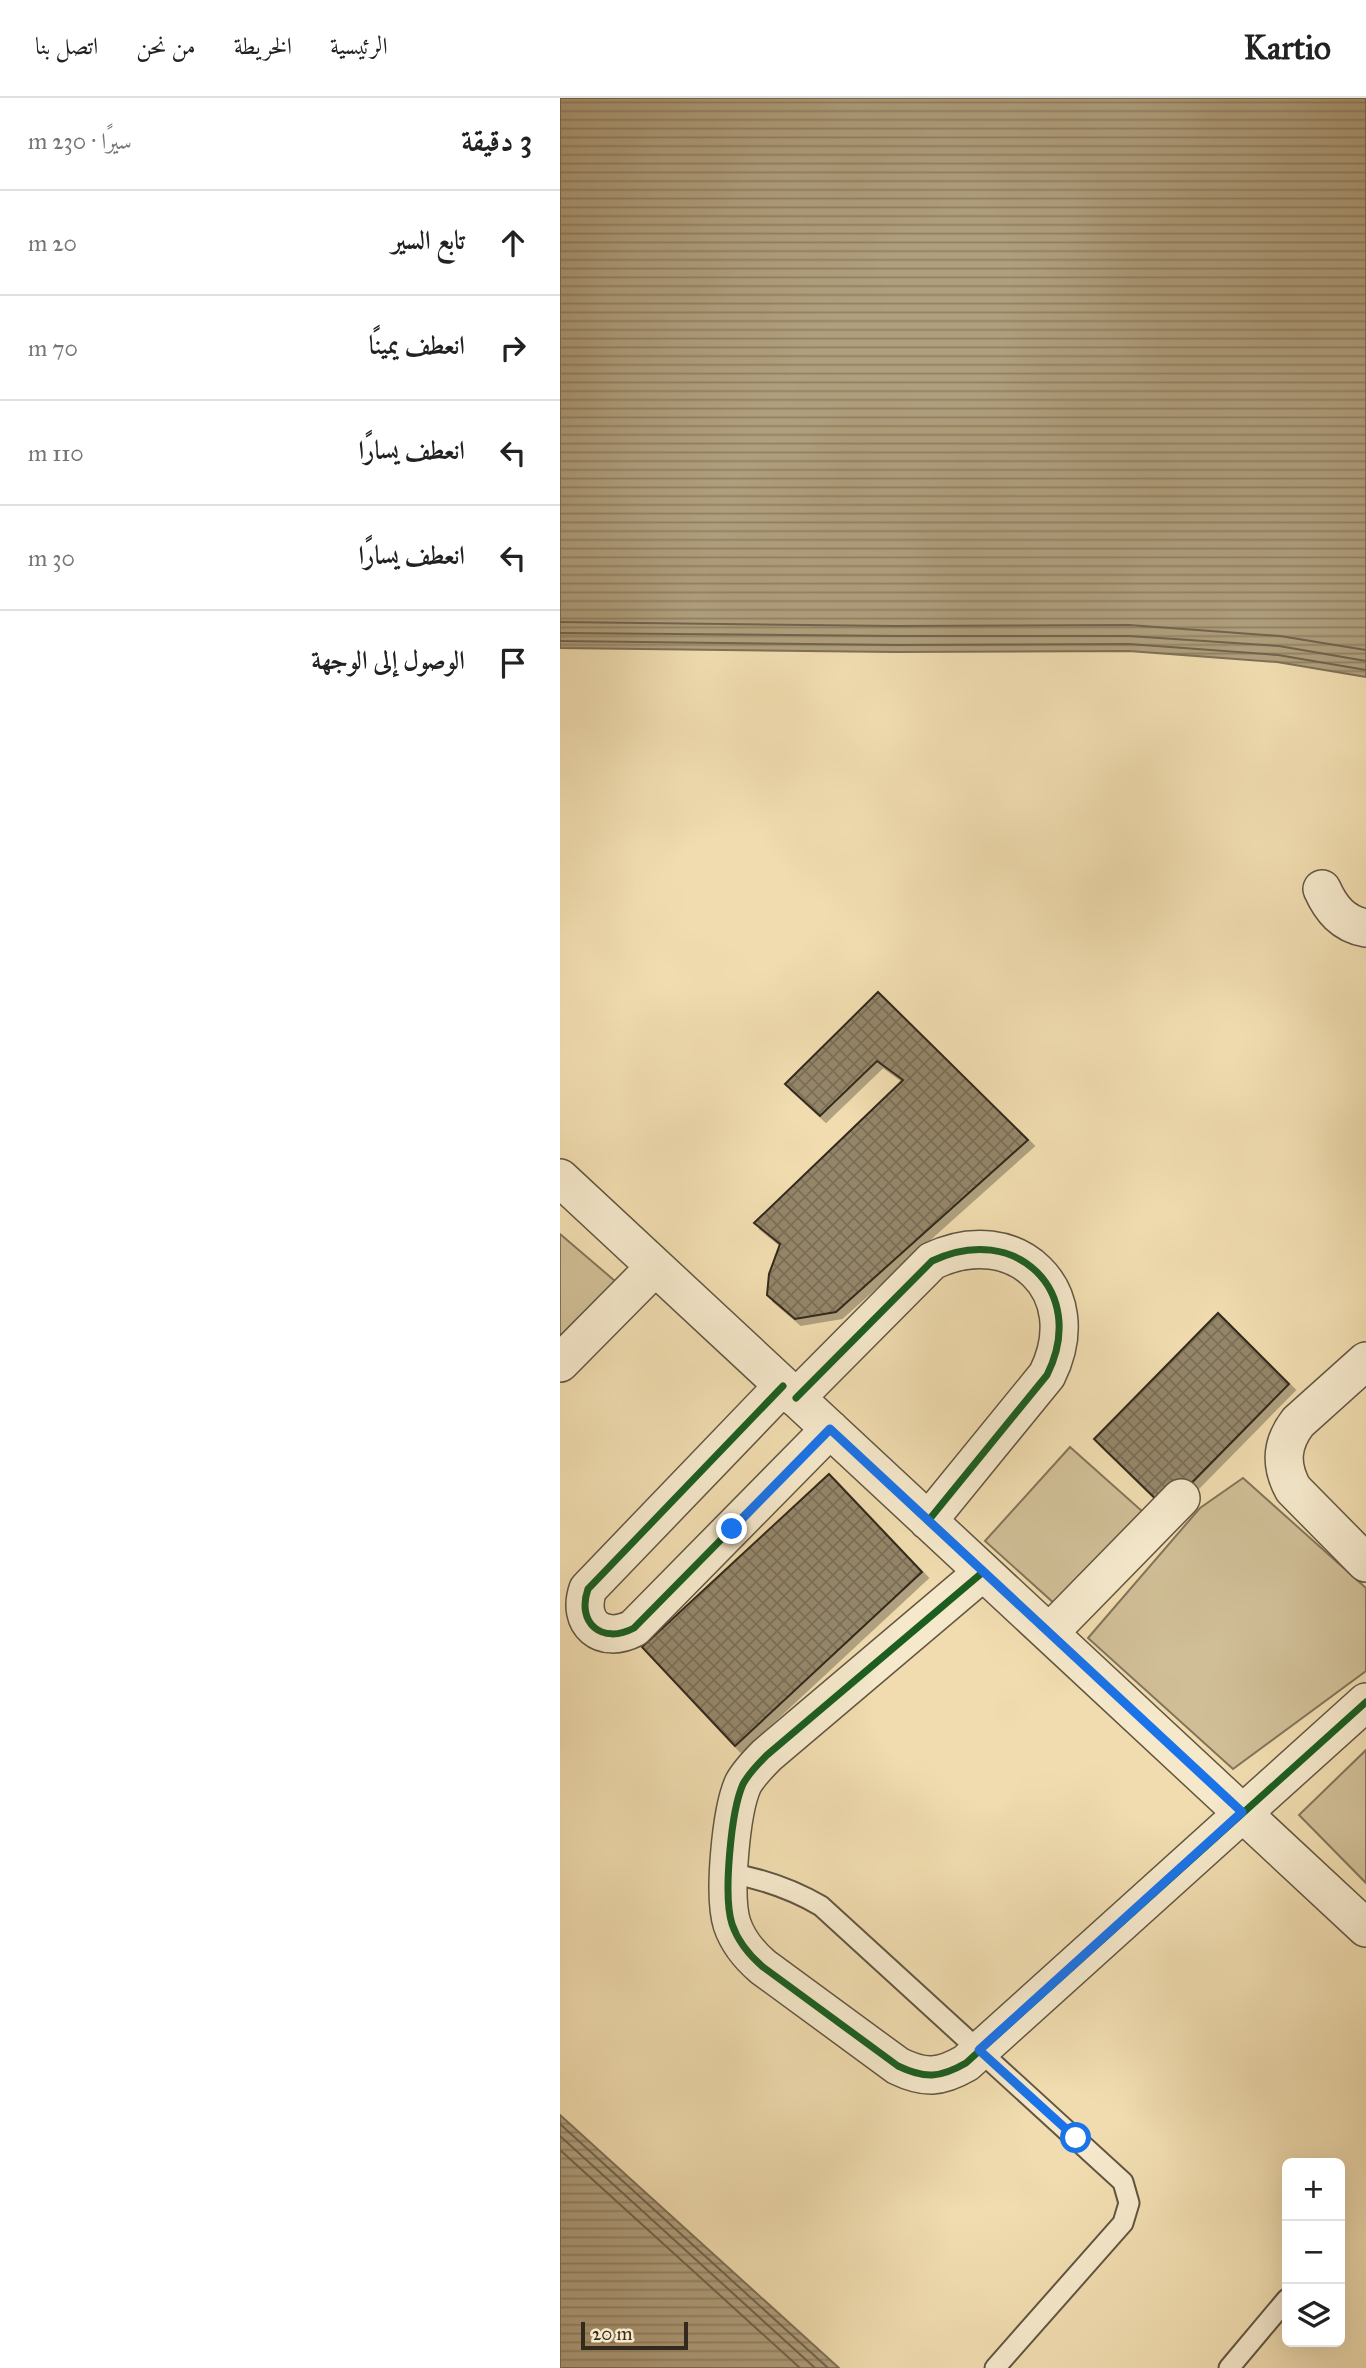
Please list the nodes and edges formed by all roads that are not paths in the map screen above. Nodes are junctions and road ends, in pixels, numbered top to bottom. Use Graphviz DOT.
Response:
graph roads {
  1 [pos="1322,889"];
  2 [pos="1366,928"];
  3 [pos="560,1178"];
  4 [pos="655,1267"];
  5 [pos="1366,1362"];
  6 [pos="560,1363"];
  7 [pos="790,1392"];
  8 [pos="830,1429"];
  9 [pos="1181,1498"];
  10 [pos="928,1521"];
  11 [pos="1366,1563"];
  12 [pos="983,1572"];
  13 [pos="1049,1633"];
  14 [pos="1366,1702"];
  15 [pos="1242,1812"];
  16 [pos="729,1873"];
  17 [pos="1366,1928"];
  18 [pos="979,2050"];
  19 [pos="1282,2305"];
  20 [pos="995,2368"];
  21 [pos="1228,2368"];
  1 -- 2 [label="street"];
  3 -- 4 [label="street"];
  4 -- 6 [label="street"];
  4 -- 7 [label="street"];
  5 -- 11 [label="street"];
  7 -- 8 [label="street"];
  7 -- 8 [label="street"];
  7 -- 10 [label="street"];
  8 -- 10 [label="street"];
  9 -- 13 [label="street"];
  10 -- 12 [label="street"];
  12 -- 13 [label="street"];
  12 -- 16 [label="street"];
  13 -- 15 [label="street"];
  14 -- 15 [label="street"];
  15 -- 17 [label="street"];
  15 -- 18 [label="street"];
  16 -- 18 [label="lane"];
  16 -- 18 [label="street"];
  18 -- 20 [label="lane"];
  19 -- 21 [label="lane"];
}
